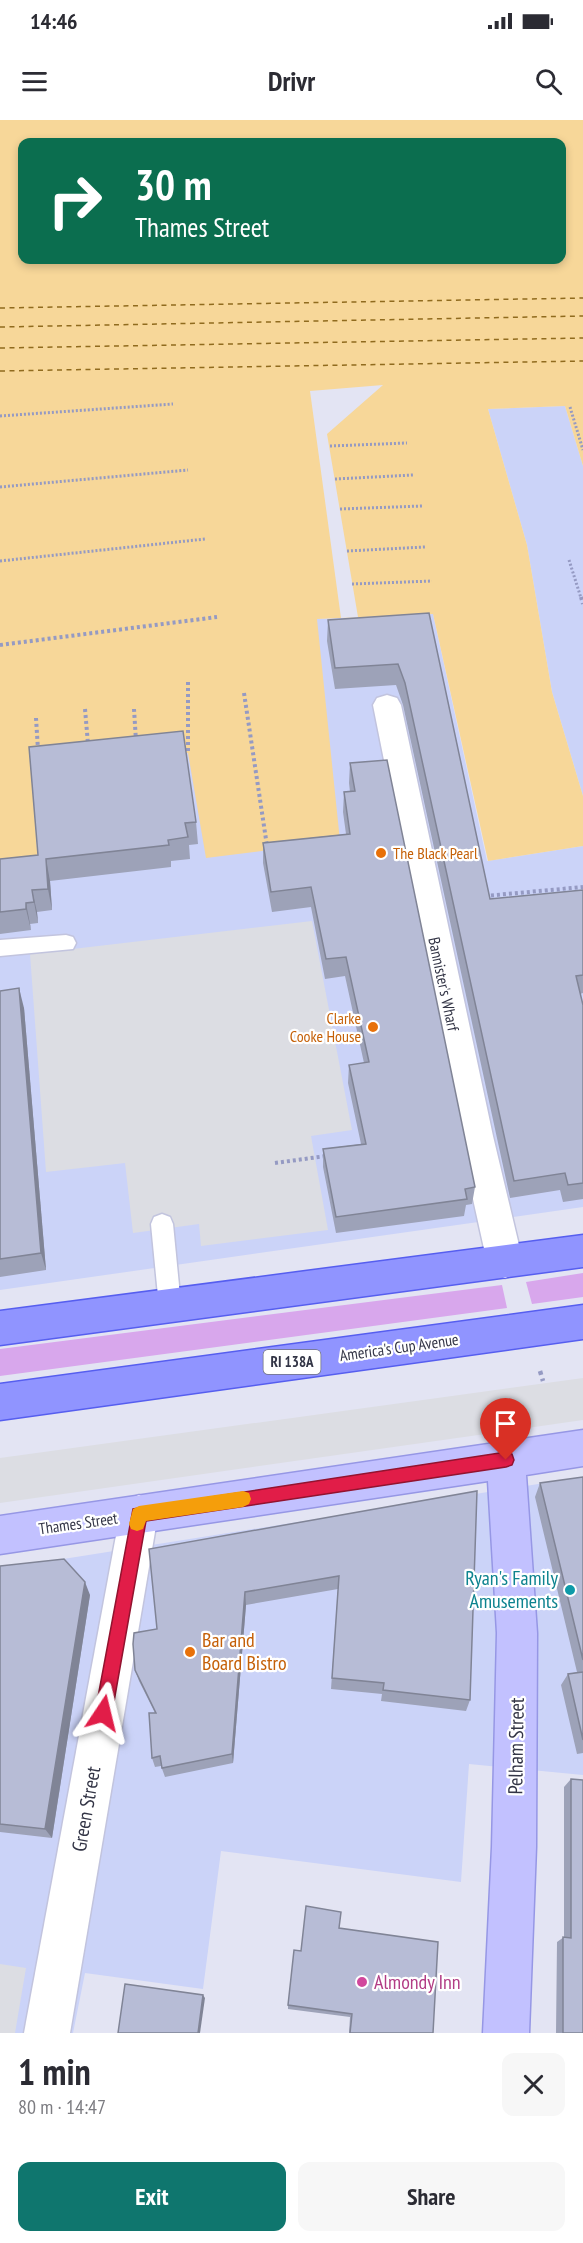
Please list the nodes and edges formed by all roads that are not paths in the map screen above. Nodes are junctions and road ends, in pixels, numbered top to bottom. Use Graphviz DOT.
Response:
graph roads {
  1 [pos="387,705"];
  2 [pos="66,943"];
  3 [pos="0,948"];
  4 [pos="162,1224"];
  5 [pos="583,1251"];
  6 [pos="506,1262"];
  7 [pos="170,1306"];
  8 [pos="583,1322"];
  9 [pos="0,1328"];
  10 [pos="0,1402"];
  11 [pos="583,1448"];
  12 [pos="506,1460"];
  13 [pos="139,1514"];
  14 [pos="0,1534"];
  15 [pos="47,2033"];
  16 [pos="506,2033"];
  1 -- 6 [label="street, Bannister's Wharf"];
  2 -- 3 [label="lane"];
  4 -- 7 [label="lane"];
  5 -- 6 [label="main road"];
  6 -- 7 [label="main road"];
  7 -- 9 [label="main road"];
  8 -- 10 [label="main road, America's Cup Avenue / RI 138A"];
  11 -- 12 [label="street, Thames Street"];
  12 -- 13 [label="street, Thames Street"];
  12 -- 16 [label="street, Pelham Street"];
  13 -- 14 [label="street, Thames Street"];
  13 -- 15 [label="street, Green Street"];
}
